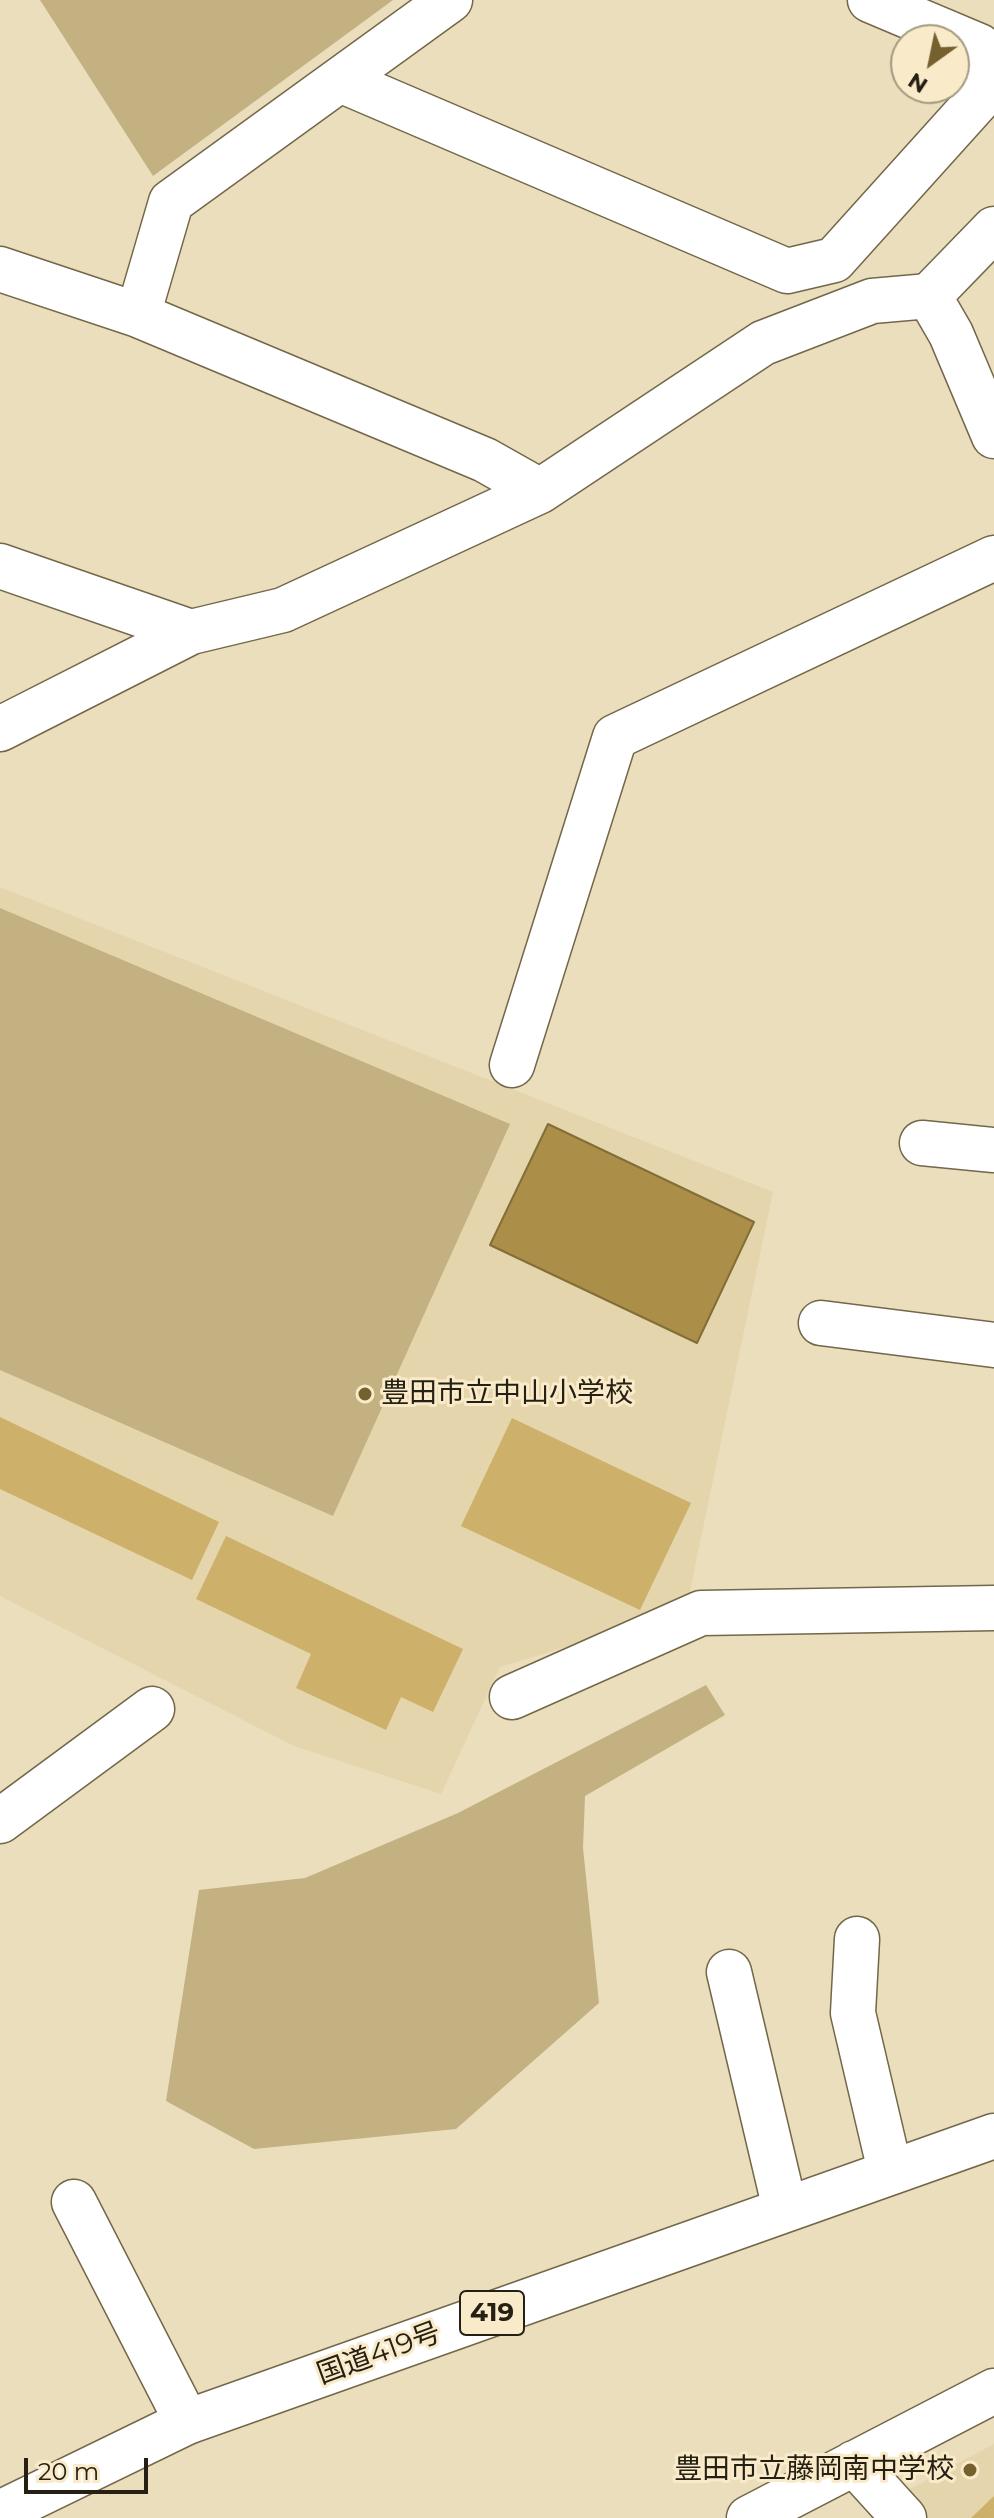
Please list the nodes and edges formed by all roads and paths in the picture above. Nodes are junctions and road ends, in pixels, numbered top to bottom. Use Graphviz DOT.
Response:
graph roads {
  1 [pos="450,0"];
  2 [pos="870,0"];
  3 [pos="340,80"];
  4 [pos="994,229"];
  5 [pos="0,269"];
  6 [pos="929,296"];
  7 [pos="138,315"];
  8 [pos="994,436"];
  9 [pos="540,491"];
  10 [pos="994,558"];
  11 [pos="0,566"];
  12 [pos="191,632"];
  13 [pos="0,729"];
  14 [pos="512,1065"];
  15 [pos="922,1143"];
  16 [pos="994,1150"];
  17 [pos="821,1323"];
  18 [pos="994,1345"];
  19 [pos="994,1608"];
  20 [pos="512,1697"];
  21 [pos="152,1709"];
  22 [pos="0,1821"];
  23 [pos="857,1939"];
  24 [pos="729,1972"];
  25 [pos="994,2136"];
  26 [pos="890,2171"];
  27 [pos="74,2202"];
  28 [pos="785,2209"];
  29 [pos="994,2391"];
  30 [pos="187,2422"];
  31 [pos="854,2463"];
  32 [pos="0,2513"];
  33 [pos="749,2518"];
  34 [pos="904,2518"];
  1 -- 3 [label="main road"];
  2 -- 3 [label="main road"];
  3 -- 7 [label="main road"];
  4 -- 6 [label="main road"];
  5 -- 7 [label="main road"];
  6 -- 8 [label="main road"];
  6 -- 9 [label="main road"];
  7 -- 9 [label="main road"];
  9 -- 12 [label="main road"];
  10 -- 14 [label="main road"];
  11 -- 12 [label="main road"];
  12 -- 13 [label="main road"];
  15 -- 16 [label="main road"];
  17 -- 18 [label="main road"];
  19 -- 20 [label="main road"];
  21 -- 22 [label="main road"];
  23 -- 26 [label="main road"];
  24 -- 28 [label="main road"];
  25 -- 26 [label="main road, 国道419号 / 419"];
  26 -- 28 [label="main road, 国道419号 / 419"];
  27 -- 30 [label="main road"];
  28 -- 30 [label="main road, 国道419号 / 419"];
  29 -- 31 [label="main road"];
  30 -- 32 [label="main road, 国道419号 / 419"];
  31 -- 33 [label="main road"];
  31 -- 34 [label="main road"];
}
